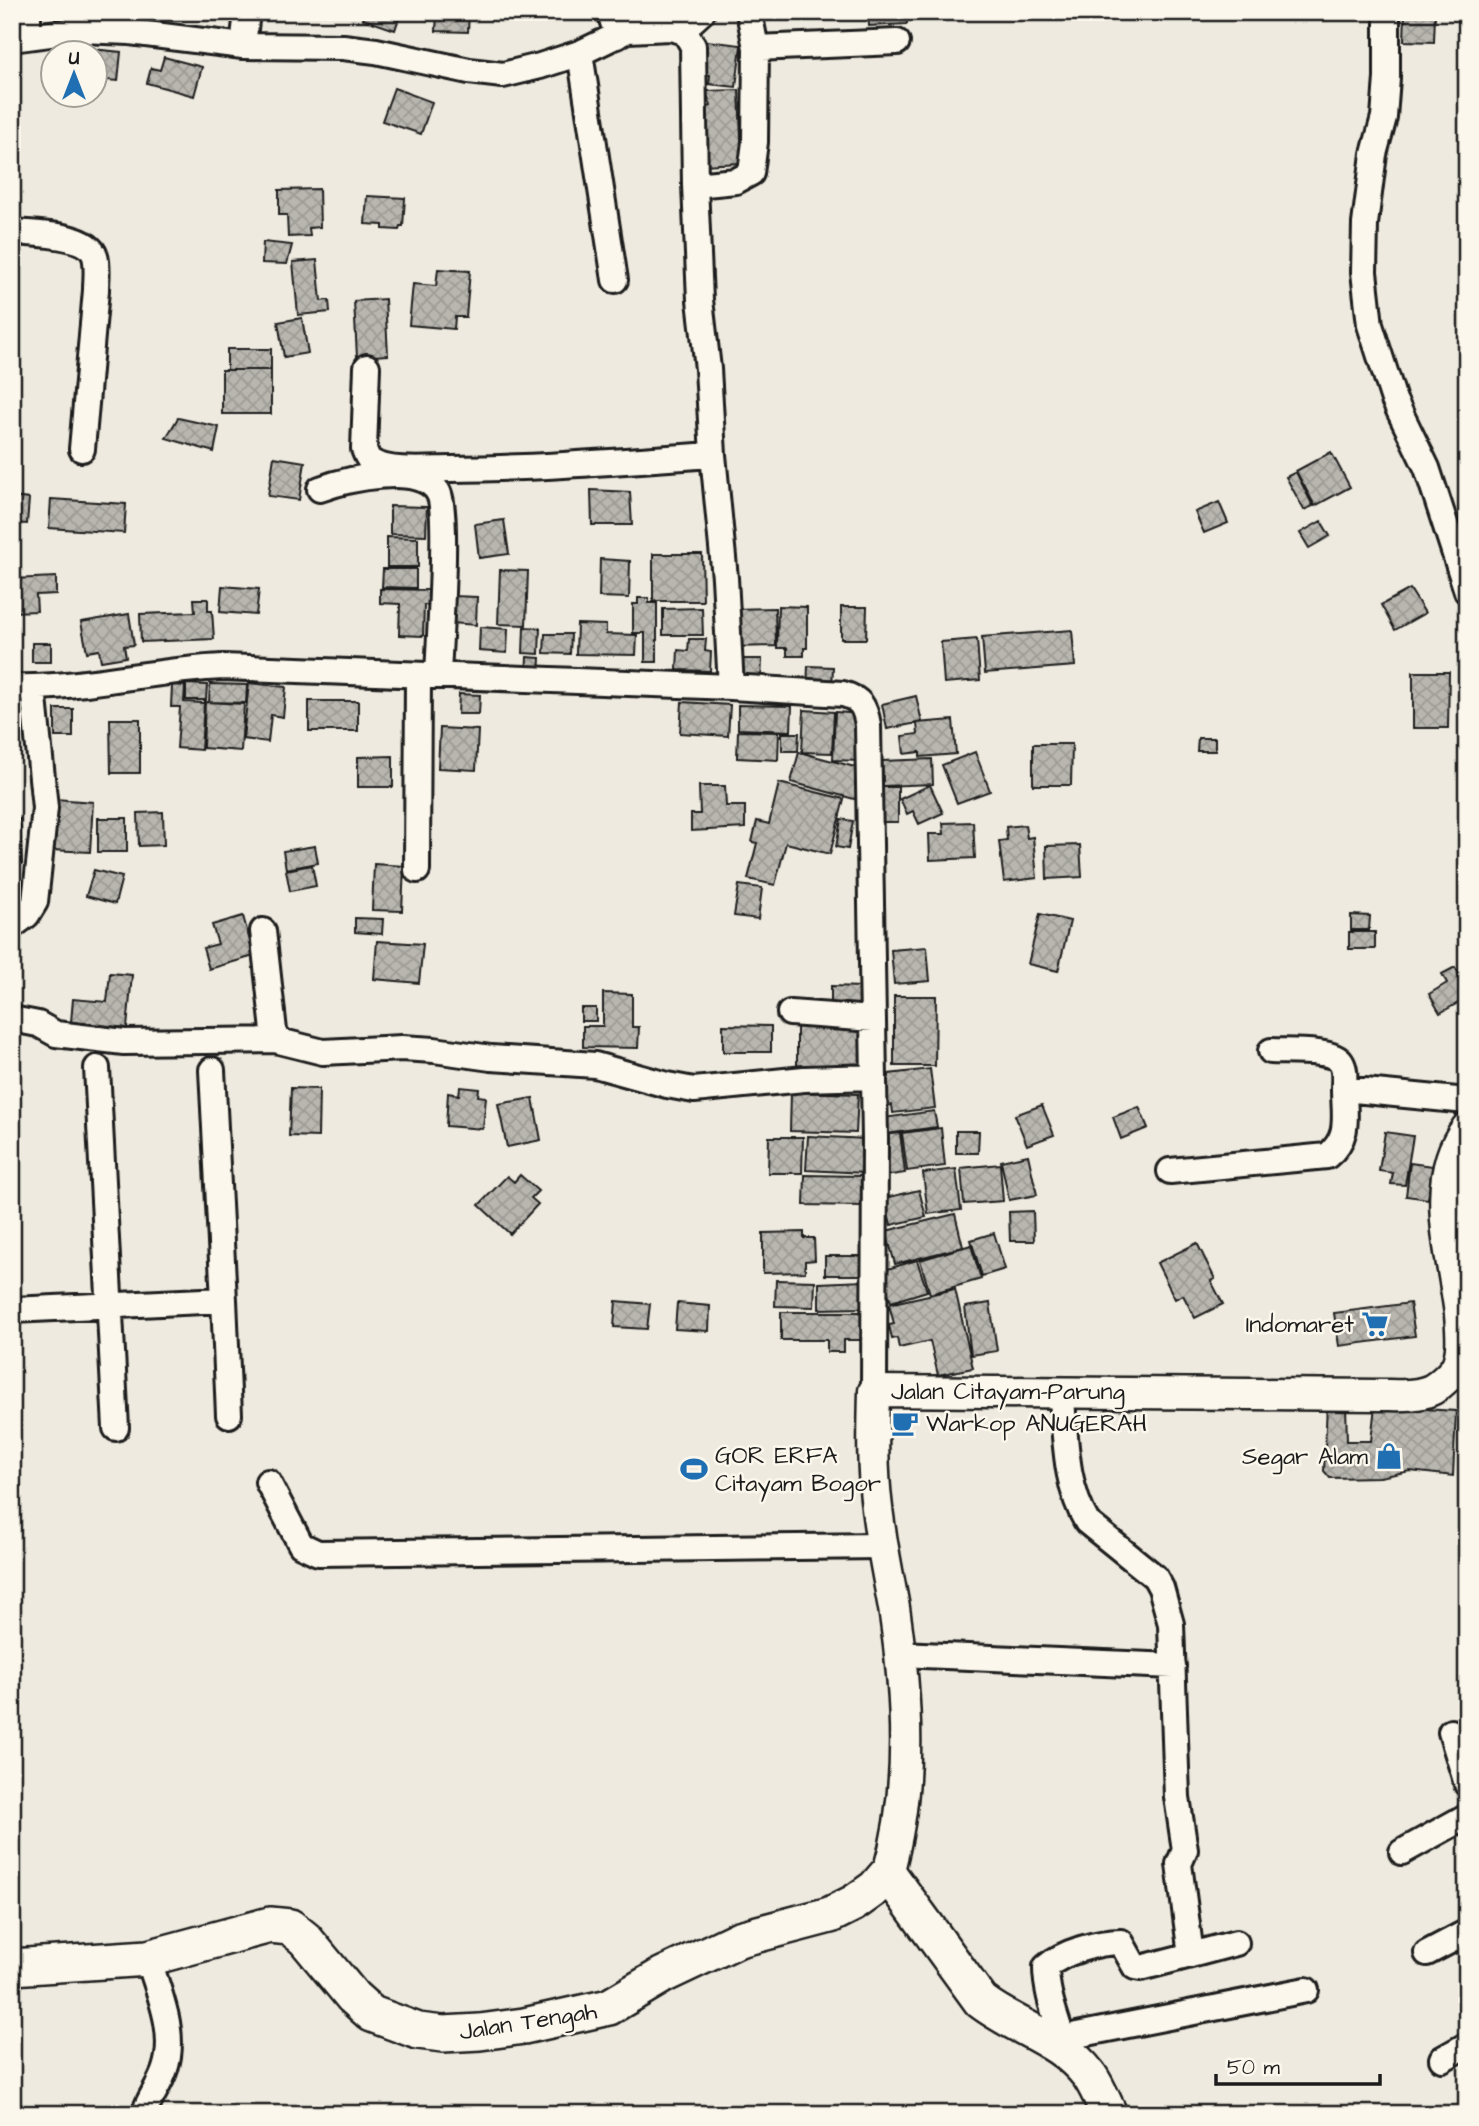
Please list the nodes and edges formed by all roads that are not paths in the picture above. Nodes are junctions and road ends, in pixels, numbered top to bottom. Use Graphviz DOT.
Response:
graph roads {
  1 [pos="247,12"];
  2 [pos="702,12"];
  3 [pos="749,12"];
  4 [pos="1387,12"];
  5 [pos="613,24"];
  6 [pos="23,29"];
  7 [pos="684,32"];
  8 [pos="897,42"];
  9 [pos="243,46"];
  10 [pos="756,48"];
  11 [pos="580,53"];
  12 [pos="695,185"];
  13 [pos="12,232"];
  14 [pos="615,280"];
  15 [pos="367,367"];
  16 [pos="82,449"];
  17 [pos="713,455"];
  18 [pos="320,489"];
  19 [pos="1467,591"];
  20 [pos="428,675"];
  21 [pos="23,687"];
  22 [pos="731,687"];
  23 [pos="417,870"];
  24 [pos="12,926"];
  25 [pos="263,931"];
  26 [pos="790,1013"];
  27 [pos="12,1019"];
  28 [pos="873,1019"];
  29 [pos="275,1040"];
  30 [pos="1271,1051"];
  31 [pos="97,1068"];
  32 [pos="212,1070"];
  33 [pos="873,1077"];
  34 [pos="1344,1089"];
  35 [pos="1467,1101"];
  36 [pos="1467,1128"];
  37 [pos="1170,1171"];
  38 [pos="224,1300"];
  39 [pos="109,1306"];
  40 [pos="12,1310"];
  41 [pos="874,1391"];
  42 [pos="1061,1391"];
  43 [pos="229,1415"];
  44 [pos="117,1428"];
  45 [pos="268,1482"];
  46 [pos="882,1546"];
  47 [pos="900,1654"];
  48 [pos="1173,1666"];
  49 [pos="1451,1732"];
  50 [pos="1467,1784"];
  51 [pos="1467,1816"];
  52 [pos="1402,1852"];
  53 [pos="888,1873"];
  54 [pos="1467,1932"];
  55 [pos="1236,1943"];
  56 [pos="1427,1953"];
  57 [pos="1191,1955"];
  58 [pos="148,1958"];
  59 [pos="12,1967"];
  60 [pos="1306,1990"];
  61 [pos="1059,2042"];
  62 [pos="1467,2045"];
  63 [pos="1442,2059"];
  64 [pos="144,2114"];
  65 [pos="1109,2114"];
  1 -- 9 [label="street"];
  2 -- 7 [label="street"];
  3 -- 10 [label="street"];
  4 -- 19 [label="street"];
  5 -- 7 [label="street"];
  5 -- 11 [label="street"];
  6 -- 9 [label="street"];
  7 -- 12 [label="street"];
  8 -- 10 [label="street"];
  9 -- 11 [label="street"];
  10 -- 12 [label="street"];
  11 -- 14 [label="street"];
  12 -- 17 [label="street"];
  13 -- 16 [label="street"];
  15 -- 17 [label="street"];
  17 -- 22 [label="street"];
  18 -- 20 [label="street"];
  20 -- 21 [label="street"];
  20 -- 22 [label="street"];
  20 -- 23 [label="street"];
  21 -- 24 [label="street"];
  22 -- 28 [label="street"];
  25 -- 29 [label="street"];
  26 -- 28 [label="street"];
  27 -- 29 [label="street"];
  28 -- 33 [label="street"];
  29 -- 33 [label="street"];
  30 -- 34 [label="street"];
  31 -- 39 [label="street"];
  32 -- 38 [label="street"];
  33 -- 41 [label="street"];
  34 -- 35 [label="street"];
  34 -- 37 [label="street"];
  36 -- 42 [label="street, Jalan Citayam-Parung"];
  38 -- 39 [label="street"];
  38 -- 43 [label="street"];
  39 -- 40 [label="street"];
  39 -- 44 [label="street"];
  41 -- 42 [label="street, Jalan Citayam-Parung"];
  41 -- 46 [label="street, Jalan Citayam-Parung"];
  42 -- 48 [label="street"];
  45 -- 46 [label="street"];
  46 -- 47 [label="street, Jalan Citayam-Parung"];
  47 -- 48 [label="street"];
  47 -- 53 [label="street, Jalan Citayam-Parung"];
  48 -- 57 [label="street"];
  49 -- 50 [label="street"];
  51 -- 52 [label="street"];
  53 -- 58 [label="main road, Jalan Tengah"];
  53 -- 61 [label="main road"];
  54 -- 56 [label="street"];
  55 -- 57 [label="street"];
  57 -- 61 [label="street"];
  58 -- 59 [label="main road, Jalan Tengah"];
  58 -- 64 [label="street"];
  60 -- 61 [label="street"];
  61 -- 65 [label="main road"];
  62 -- 63 [label="street"];
}
